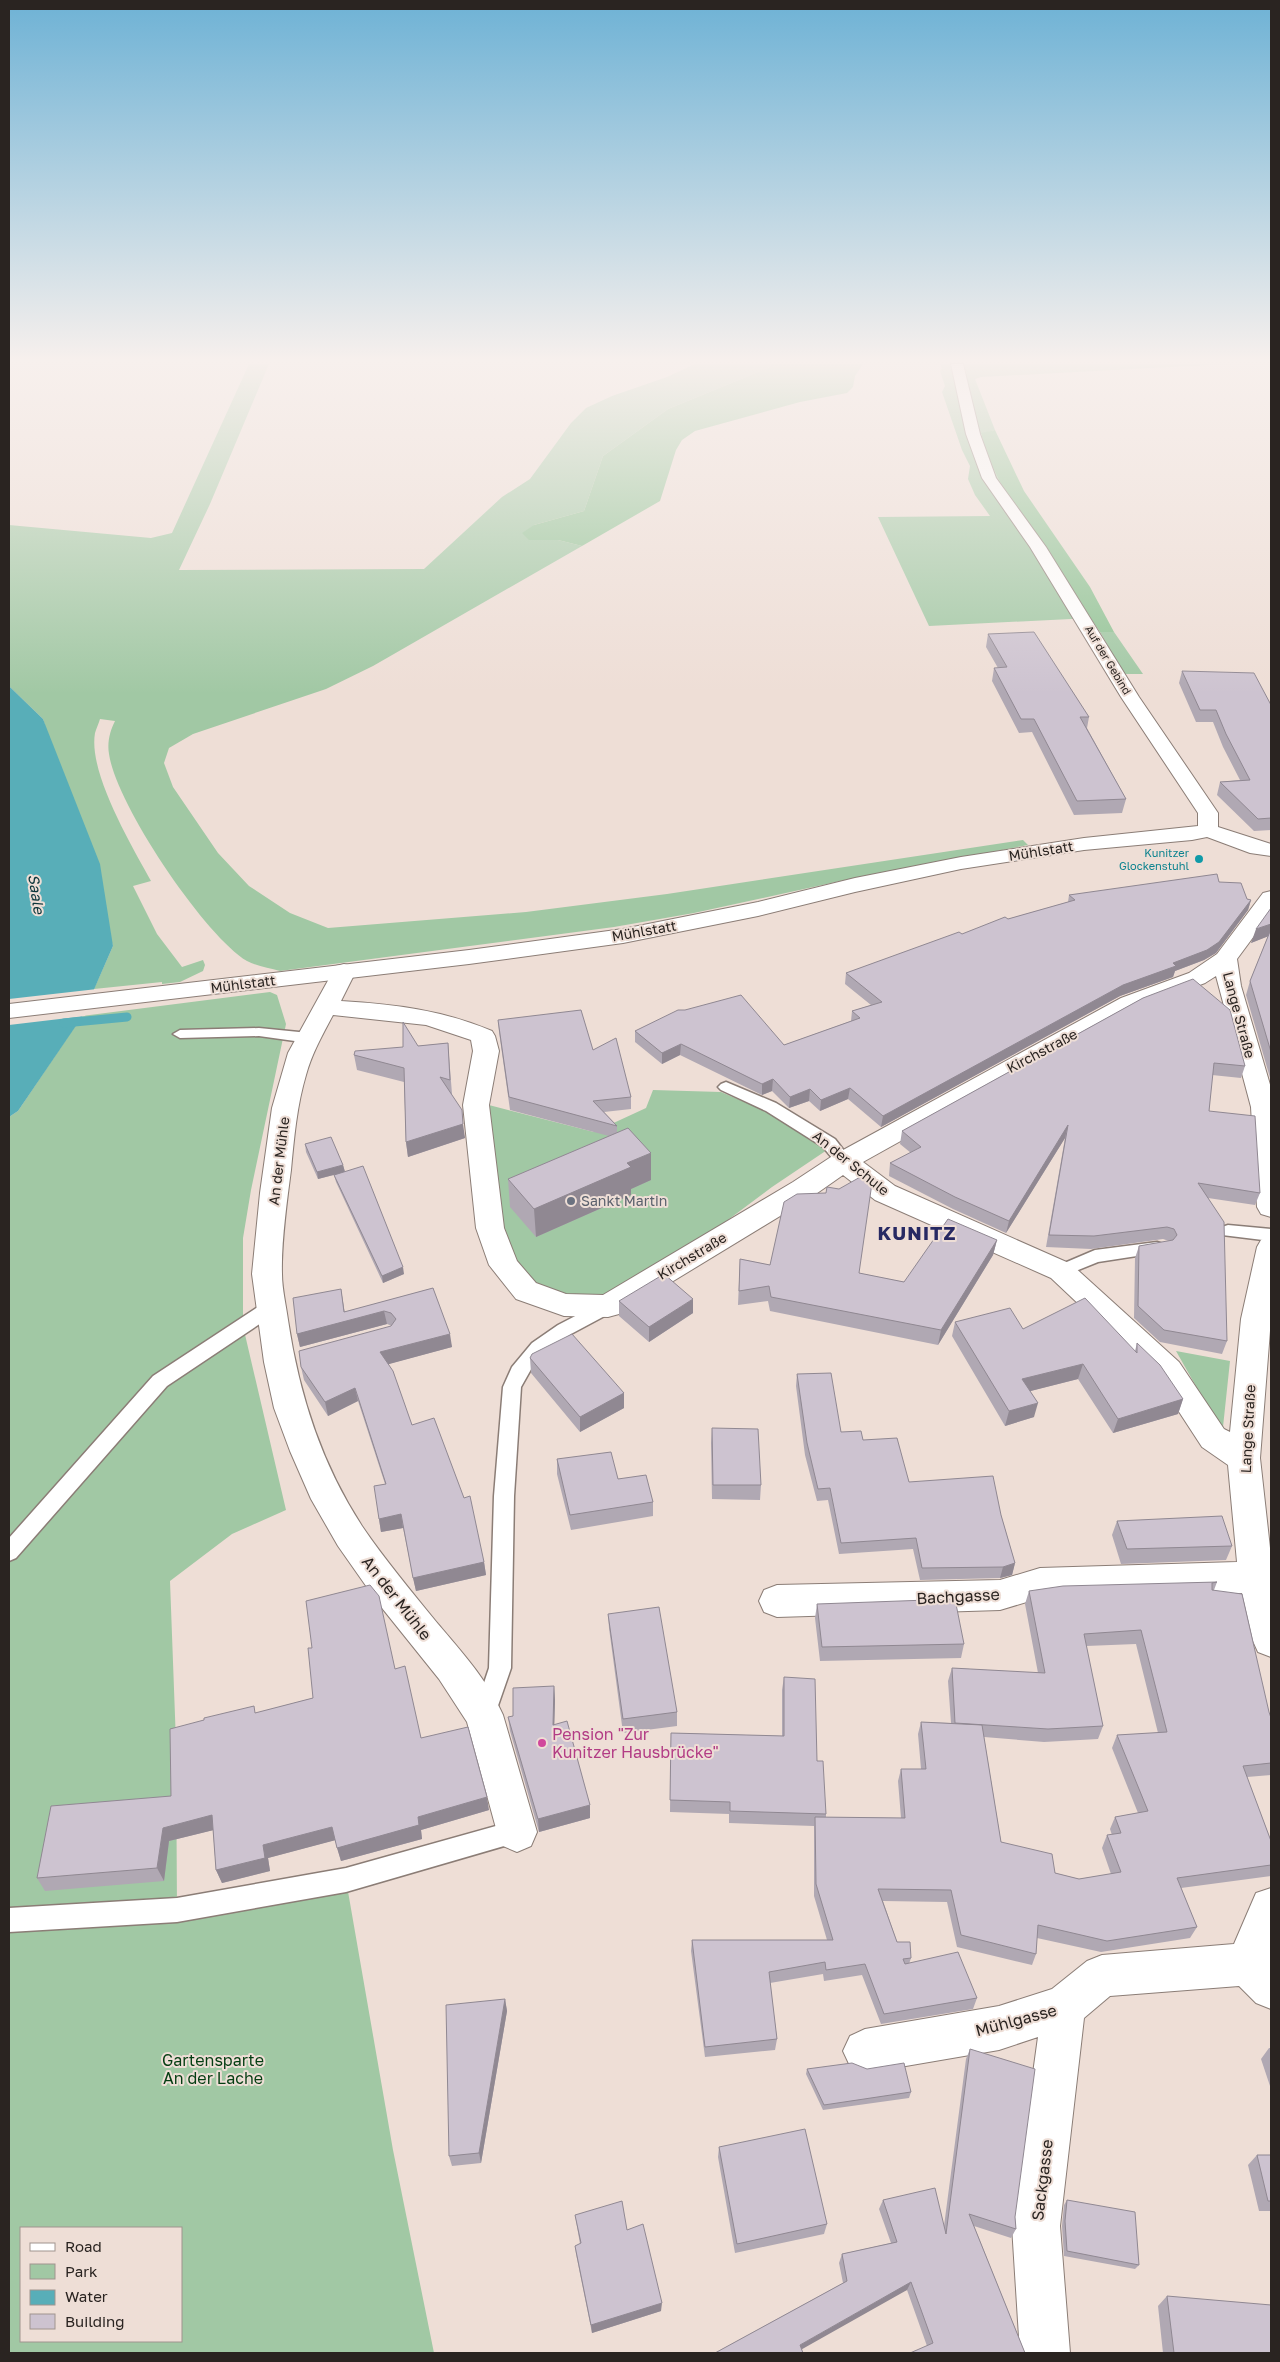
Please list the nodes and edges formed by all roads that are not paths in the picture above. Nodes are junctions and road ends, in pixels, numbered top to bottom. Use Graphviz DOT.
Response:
graph roads {
  1 [pos="988,474"];
  2 [pos="1208,830"];
  3 [pos="1271,850"];
  4 [pos="1271,898"];
  5 [pos="1225,959"];
  6 [pos="344,972"];
  7 [pos="326,1007"];
  8 [pos="9,1011"];
  9 [pos="180,1034"];
  10 [pos="309,1038"];
  11 [pos="726,1087"];
  12 [pos="844,1161"];
  13 [pos="1271,1207"];
  14 [pos="1228,1231"];
  15 [pos="1271,1235"];
  16 [pos="1163,1247"];
  17 [pos="1271,1247"];
  18 [pos="1061,1271"];
  19 [pos="608,1306"];
  20 [pos="270,1308"];
  21 [pos="1244,1458"];
  22 [pos="1260,1518"];
  23 [pos="9,1552"];
  24 [pos="1256,1577"];
  25 [pos="777,1602"];
  26 [pos="1271,1641"];
  27 [pos="484,1715"];
  28 [pos="517,1832"];
  29 [pos="1271,1908"];
  30 [pos="9,1920"];
  31 [pos="1259,1976"];
  32 [pos="1064,2007"];
  33 [pos="865,2052"];
  34 [pos="1045,2353"];
  1 -- 2 [label="street, Auf der Gebind"];
  2 -- 3 [label="street"];
  2 -- 6 [label="street, Mühlstatt"];
  4 -- 5 [label="street, Lange Straße"];
  5 -- 12 [label="street, Kirchstraße"];
  5 -- 13 [label="street, Lange Straße"];
  6 -- 7 [label="street, An der Mühle"];
  6 -- 8 [label="street, Mühlstatt"];
  7 -- 10 [label="street, An der Mühle"];
  7 -- 19 [label="street"];
  9 -- 10 [label="lane"];
  10 -- 20 [label="street, An der Mühle"];
  11 -- 12 [label="lane, An der Schule"];
  12 -- 18 [label="street, An der Schule"];
  12 -- 19 [label="street, Kirchstraße"];
  14 -- 15 [label="lane"];
  16 -- 18 [label="lane"];
  17 -- 21 [label="street, Lange Straße"];
  18 -- 21 [label="street, An der Schule"];
  19 -- 27 [label="lane"];
  20 -- 23 [label="lane"];
  20 -- 27 [label="street, An der Mühle"];
  21 -- 22 [label="street, Lange Straße"];
  22 -- 24 [label="street, Lange Straße"];
  24 -- 25 [label="street, Bachgasse"];
  24 -- 26 [label="street, Lange Straße"];
  27 -- 28 [label="street, An der Mühle"];
  28 -- 30 [label="lane"];
  29 -- 31 [label="street, Mühlgasse"];
  31 -- 32 [label="street, Mühlgasse"];
  32 -- 33 [label="street, Mühlgasse"];
  32 -- 34 [label="street, Sackgasse"];
}
